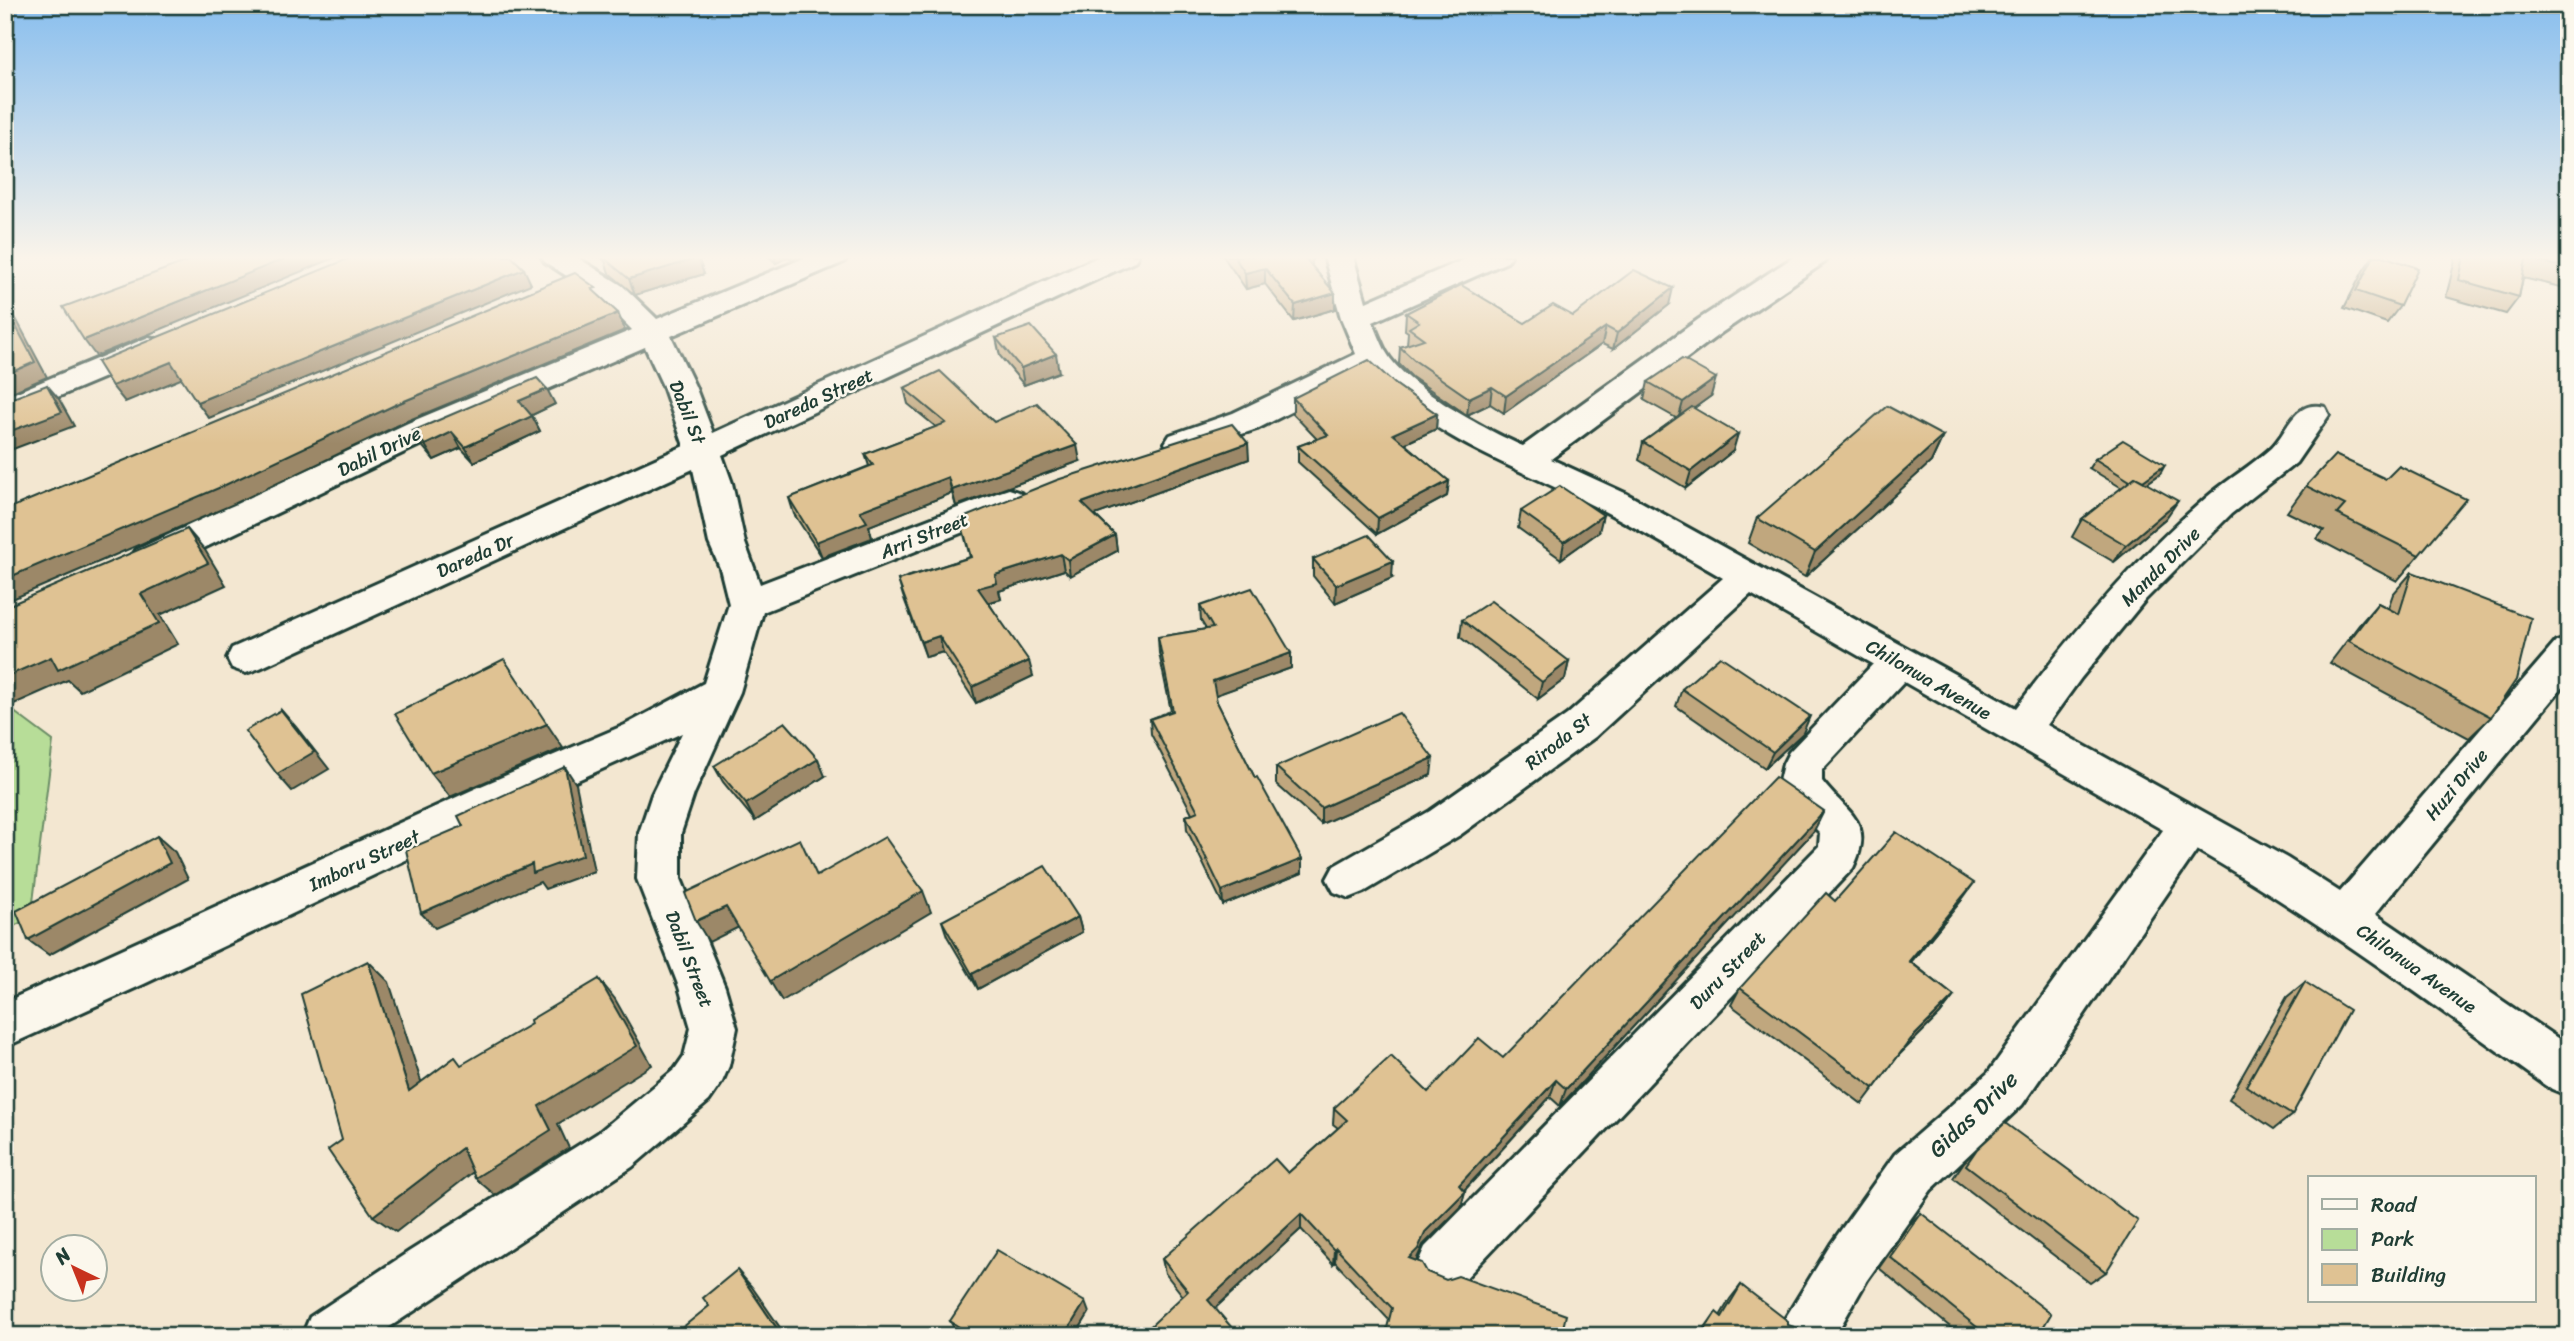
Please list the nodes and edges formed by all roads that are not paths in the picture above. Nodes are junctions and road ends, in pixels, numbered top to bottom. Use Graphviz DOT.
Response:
graph roads {
  1 [pos="1356,318"];
  2 [pos="639,319"];
  3 [pos="690,319"];
  4 [pos="987,319"];
  5 [pos="1721,319"];
  6 [pos="654,334"];
  7 [pos="173,337"];
  8 [pos="1373,358"];
  9 [pos="5,409"];
  10 [pos="2314,415"];
  11 [pos="704,452"];
  12 [pos="1153,453"];
  13 [pos="1526,461"];
  14 [pos="1035,491"];
  15 [pos="117,573"];
  16 [pos="1747,576"];
  17 [pos="747,604"];
  18 [pos="2569,652"];
  19 [pos="246,658"];
  20 [pos="1899,662"];
  21 [pos="721,692"];
  22 [pos="2021,732"];
  23 [pos="2191,825"];
  24 [pos="1349,879"];
  25 [pos="2345,918"];
  26 [pos="5,1025"];
  27 [pos="2569,1074"];
  28 [pos="1443,1265"];
  29 [pos="329,1336"];
  30 [pos="1805,1336"];
  1 -- 8 [label="street, Chilonwa Avenue"];
  2 -- 6 [label="street, Dabil St"];
  3 -- 6 [label="street, Dabil Drive"];
  4 -- 11 [label="street, Dareda Street"];
  5 -- 13 [label="street"];
  6 -- 11 [label="street, Dabil St"];
  6 -- 15 [label="street, Dabil Drive"];
  7 -- 9 [label="street"];
  8 -- 12 [label="street"];
  8 -- 13 [label="street, Chilonwa Avenue"];
  10 -- 22 [label="street, Manda Drive"];
  11 -- 17 [label="street"];
  11 -- 19 [label="street, Dareda Dr"];
  13 -- 16 [label="street, Chilonwa Avenue"];
  14 -- 17 [label="street, Arri Street"];
  16 -- 20 [label="street, Chilonwa Avenue"];
  16 -- 24 [label="street, Riroda St"];
  17 -- 21 [label="street, Dabil Street"];
  18 -- 25 [label="street, Huzi Drive"];
  20 -- 22 [label="street, Chilonwa Avenue"];
  20 -- 28 [label="street, Duru Street"];
  21 -- 26 [label="street, Imboru Street"];
  21 -- 29 [label="street, Dabil Street"];
  22 -- 23 [label="street, Chilonwa Avenue"];
  23 -- 25 [label="street, Chilonwa Avenue"];
  23 -- 30 [label="street, Gidas Drive"];
  25 -- 27 [label="street, Chilonwa Avenue"];
}
